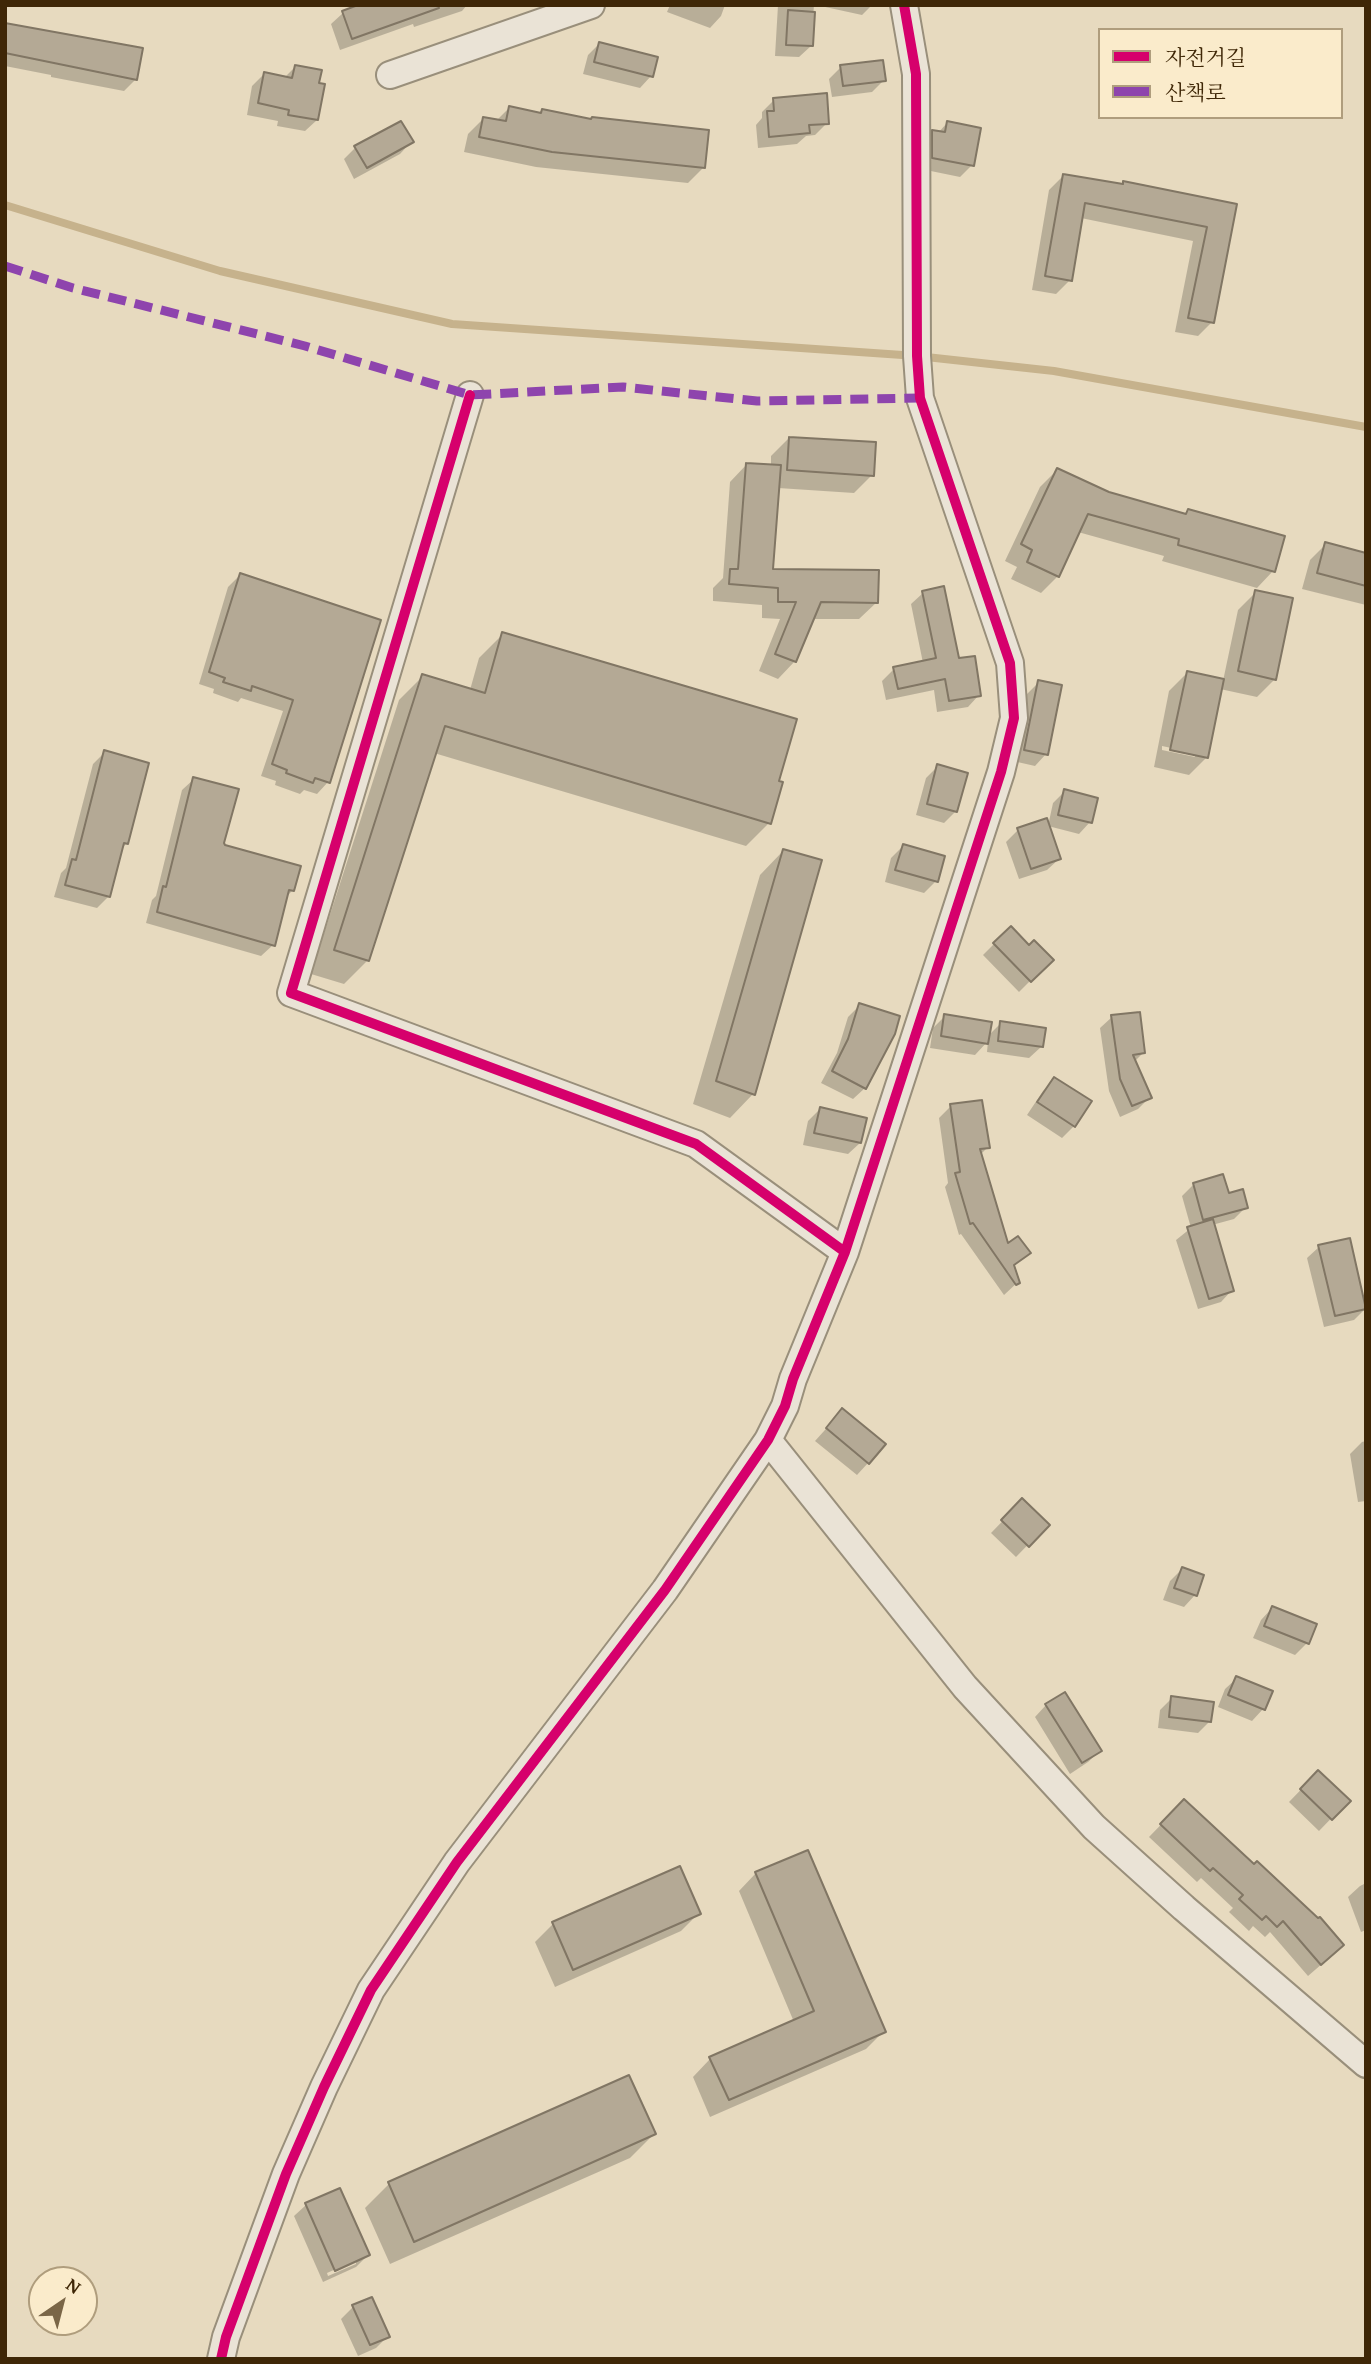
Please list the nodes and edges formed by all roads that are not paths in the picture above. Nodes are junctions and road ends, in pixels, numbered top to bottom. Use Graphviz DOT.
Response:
graph roads {
  1 [pos="591,5"];
  2 [pos="904,5"];
  3 [pos="390,75"];
  4 [pos="470,395"];
  5 [pos="845,1252"];
  6 [pos="768,1440"];
  7 [pos="1366,2063"];
  8 [pos="221,2359"];
  1 -- 3 [label="street"];
  2 -- 5 [label="street"];
  4 -- 5 [label="street"];
  5 -- 6 [label="street"];
  6 -- 7 [label="street"];
  6 -- 8 [label="street"];
}
